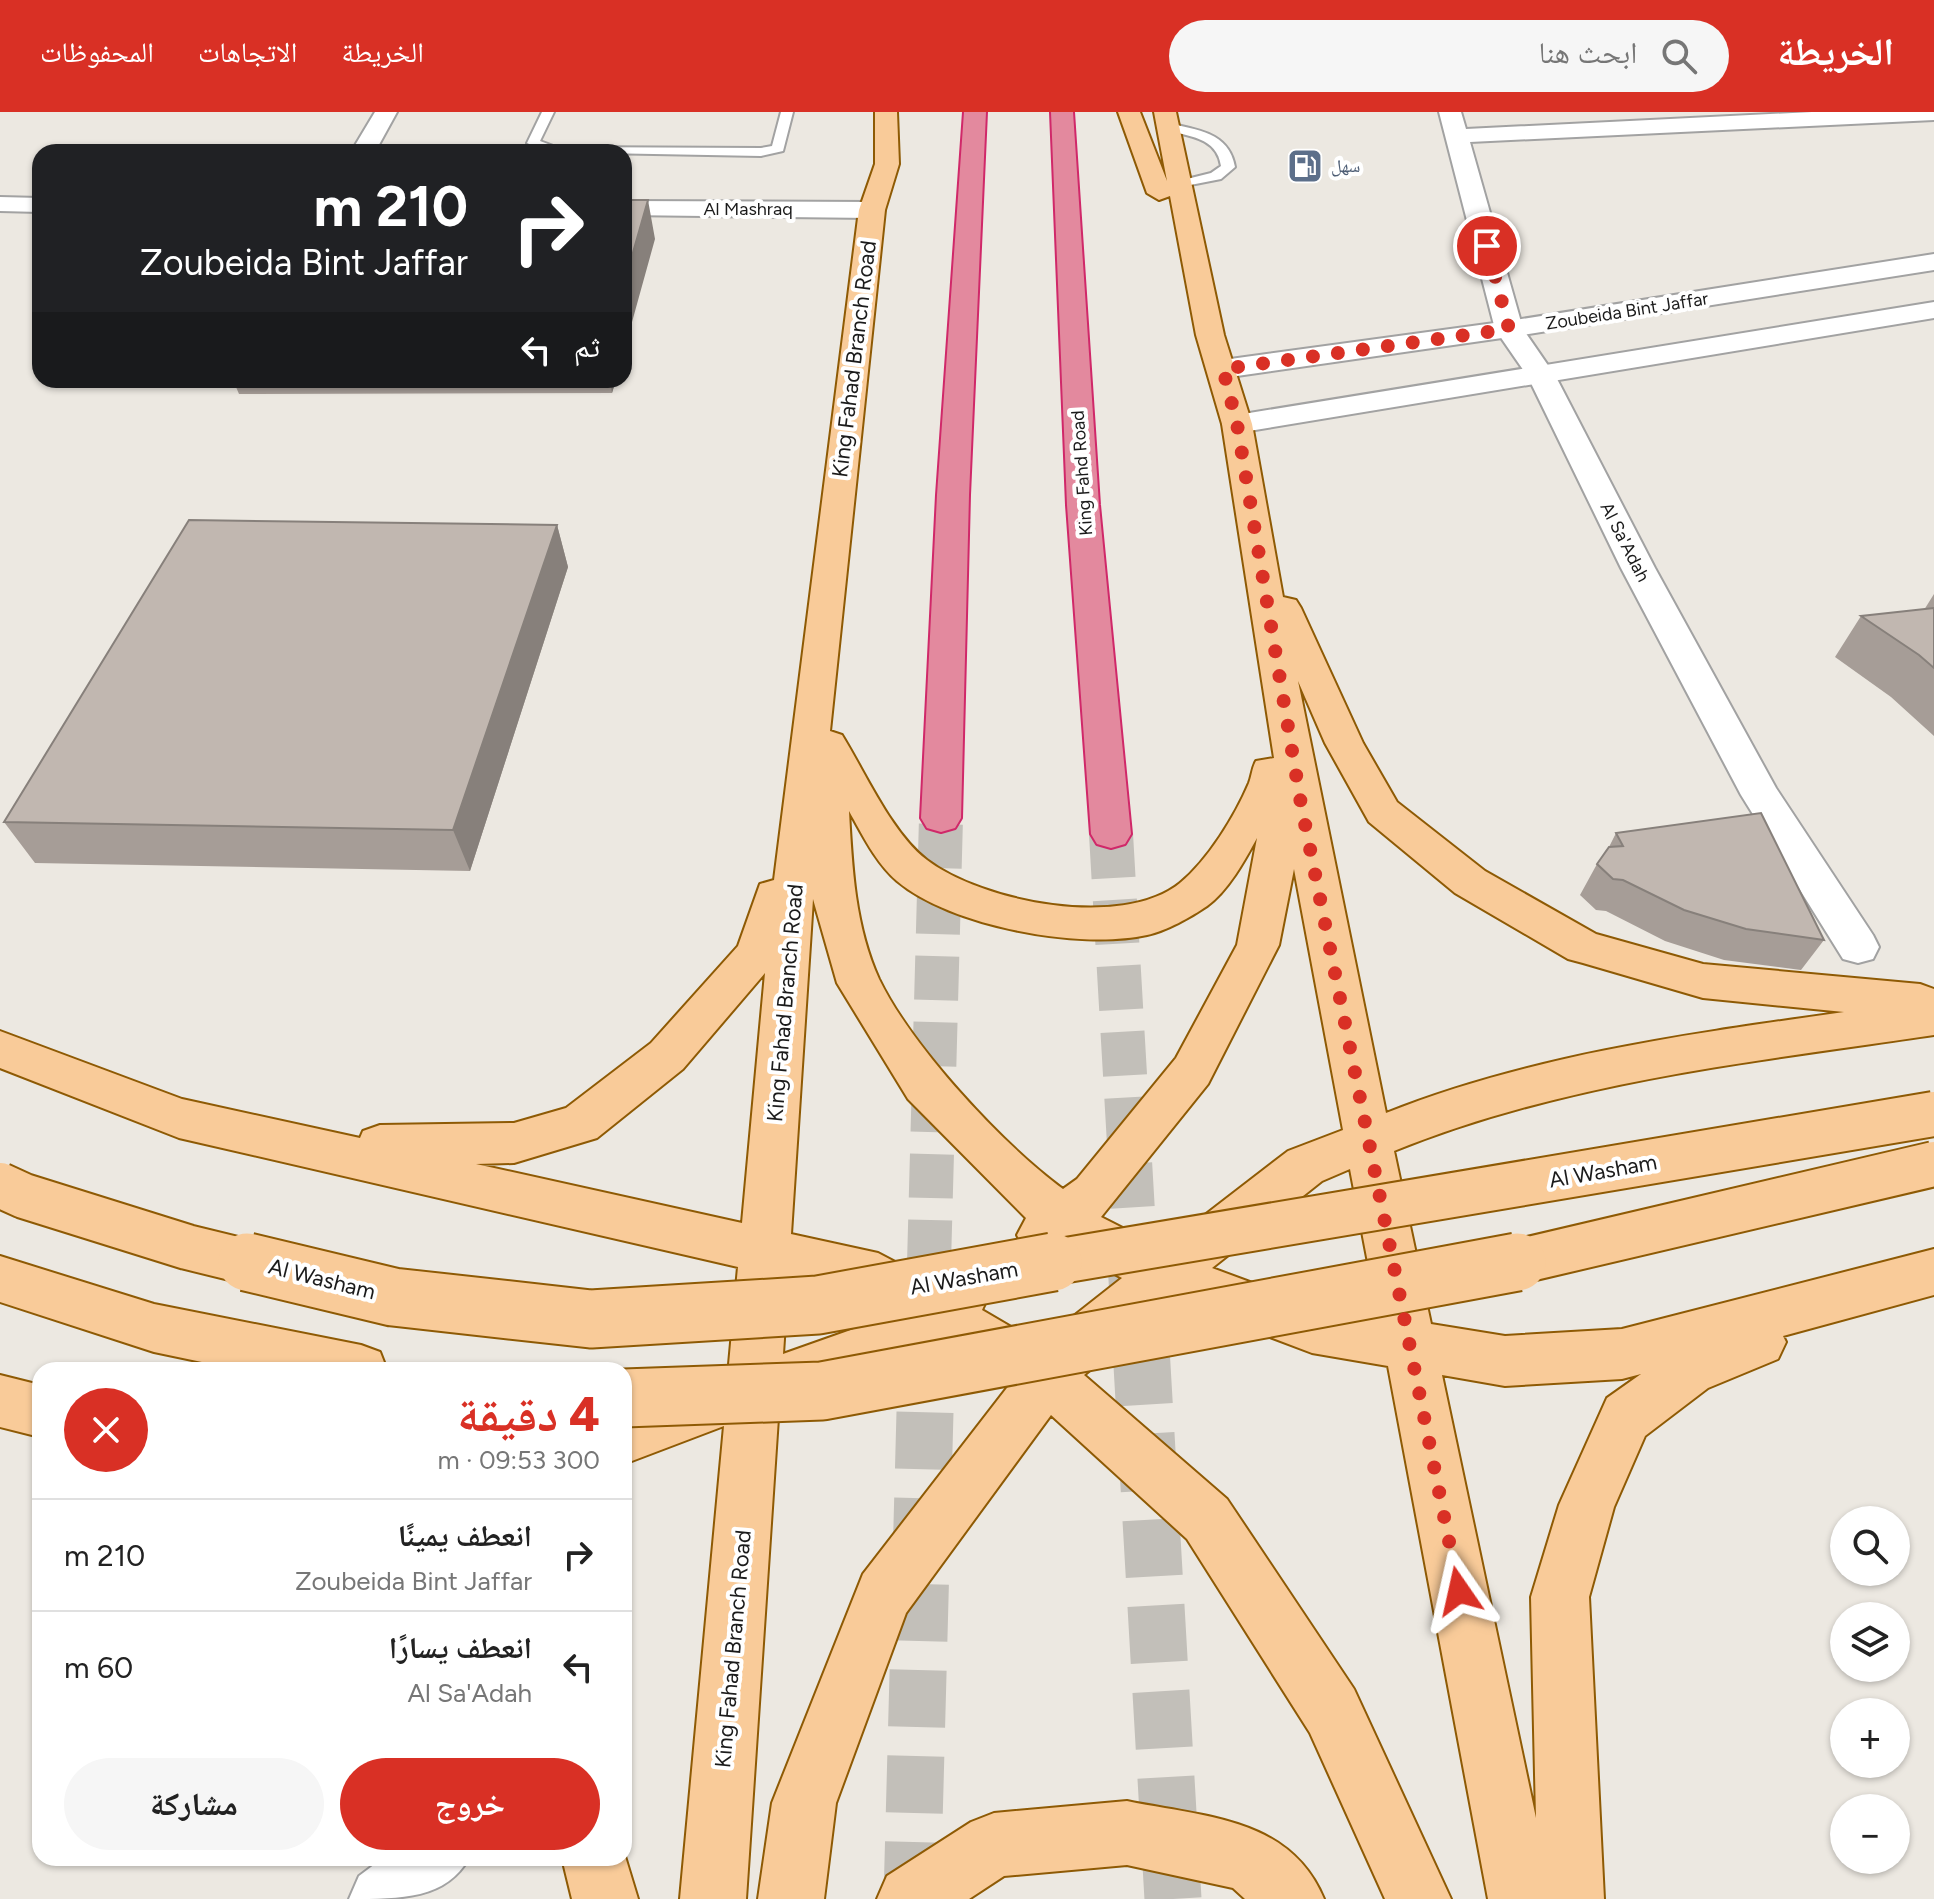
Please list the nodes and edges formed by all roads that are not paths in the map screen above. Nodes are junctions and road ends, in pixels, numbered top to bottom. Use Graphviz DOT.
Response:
graph roads {
  1 [pos="386,112"];
  2 [pos="548,112"];
  3 [pos="787,112"];
  4 [pos="886,112"];
  5 [pos="906,112"];
  6 [pos="975,112"];
  7 [pos="1062,112"];
  8 [pos="1934,113"];
  9 [pos="1154,117"];
  10 [pos="1453,124"];
  11 [pos="368,144"];
  12 [pos="536,144"];
  13 [pos="632,151"];
  14 [pos="887,164"];
  15 [pos="0,204"];
  16 [pos="32,205"];
  17 [pos="632,208"];
  18 [pos="872,210"];
  19 [pos="1934,262"];
  20 [pos="1934,310"];
  21 [pos="1509,329"];
  22 [pos="1217,352"];
  23 [pos="1542,377"];
  24 [pos="1237,424"];
  25 [pos="1258,550"];
  26 [pos="830,575"];
  27 [pos="1277,659"];
  28 [pos="826,738"];
  29 [pos="804,796"];
  30 [pos="941,818"];
  31 [pos="1111,834"];
  32 [pos="1858,947"];
  33 [pos="1934,1003"];
  34 [pos="1934,1017"];
  35 [pos="0,1049"];
  36 [pos="1934,1114"];
  37 [pos="1369,1140"];
  38 [pos="306,1147"];
  39 [pos="1934,1164"];
  40 [pos="0,1185"];
  41 [pos="1063,1218"];
  42 [pos="765,1250"];
  43 [pos="1934,1274"];
  44 [pos="1167,1275"];
  45 [pos="0,1279"];
  46 [pos="943,1313"];
  47 [pos="1410,1344"];
  48 [pos="322,1362"];
  49 [pos="1047,1377"];
  50 [pos="754,1389"];
  51 [pos="632,1398"];
  52 [pos="632,1434"];
  53 [pos="426,1866"];
  54 [pos="596,1866"];
  55 [pos="382,1899"];
  56 [pos="605,1899"];
  57 [pos="713,1899"];
  58 [pos="791,1899"];
  59 [pos="910,1899"];
  60 [pos="1291,1899"];
  61 [pos="1418,1899"];
  62 [pos="1521,1899"];
  63 [pos="1571,1899"];
  1 -- 11 [label="street"];
  2 -- 12 [label="lane"];
  3 -- 13 [label="lane"];
  4 -- 14 [label="main road, King Fahad Branch Road"];
  5 -- 14 [label="main road"];
  6 -- 30 [label="highway"];
  7 -- 31 [label="highway, King Fahd Road"];
  8 -- 10 [label="street"];
  9 -- 22 [label="main road"];
  9 -- 22 [label="main road"];
  10 -- 21 [label="street, Al Sa'Adah"];
  14 -- 18 [label="main road, King Fahad Branch Road"];
  15 -- 16 [label="street"];
  17 -- 18 [label="street, Al Mashraq"];
  18 -- 26 [label="main road, King Fahad Branch Road"];
  19 -- 21 [label="street, Zoubeida Bint Jaffar"];
  20 -- 23 [label="street"];
  21 -- 22 [label="street, Zoubeida Bint Jaffar"];
  21 -- 23 [label="street, Al Sa'Adah"];
  22 -- 24 [label="main road"];
  23 -- 24 [label="street"];
  23 -- 32 [label="street, Al Sa'Adah"];
  24 -- 25 [label="main road"];
  25 -- 27 [label="main road"];
  25 -- 33 [label="main road"];
  26 -- 28 [label="main road"];
  26 -- 29 [label="main road, King Fahad Branch Road"];
  27 -- 28 [label="main road"];
  27 -- 37 [label="main road"];
  27 -- 41 [label="main road"];
  28 -- 41 [label="main road"];
  29 -- 38 [label="main road"];
  29 -- 42 [label="main road, King Fahad Branch Road"];
  34 -- 37 [label="main road"];
  35 -- 38 [label="main road"];
  36 -- 40 [label="main road, Al Washam, bridge"];
  37 -- 44 [label="main road"];
  37 -- 47 [label="main road"];
  38 -- 42 [label="main road"];
  39 -- 51 [label="main road, bridge"];
  41 -- 44 [label="main road"];
  41 -- 46 [label="main road"];
  42 -- 46 [label="main road"];
  42 -- 50 [label="main road, King Fahad Branch Road"];
  43 -- 47 [label="main road"];
  43 -- 63 [label="main road"];
  44 -- 47 [label="main road"];
  44 -- 49 [label="main road"];
  45 -- 48 [label="main road"];
  46 -- 49 [label="main road"];
  46 -- 50 [label="main road"];
  47 -- 62 [label="main road"];
  49 -- 58 [label="main road"];
  49 -- 61 [label="main road"];
  50 -- 52 [label="main road"];
  50 -- 57 [label="main road, King Fahad Branch Road"];
  53 -- 55 [label="street"];
  54 -- 56 [label="main road"];
  59 -- 60 [label="main road"];
}
